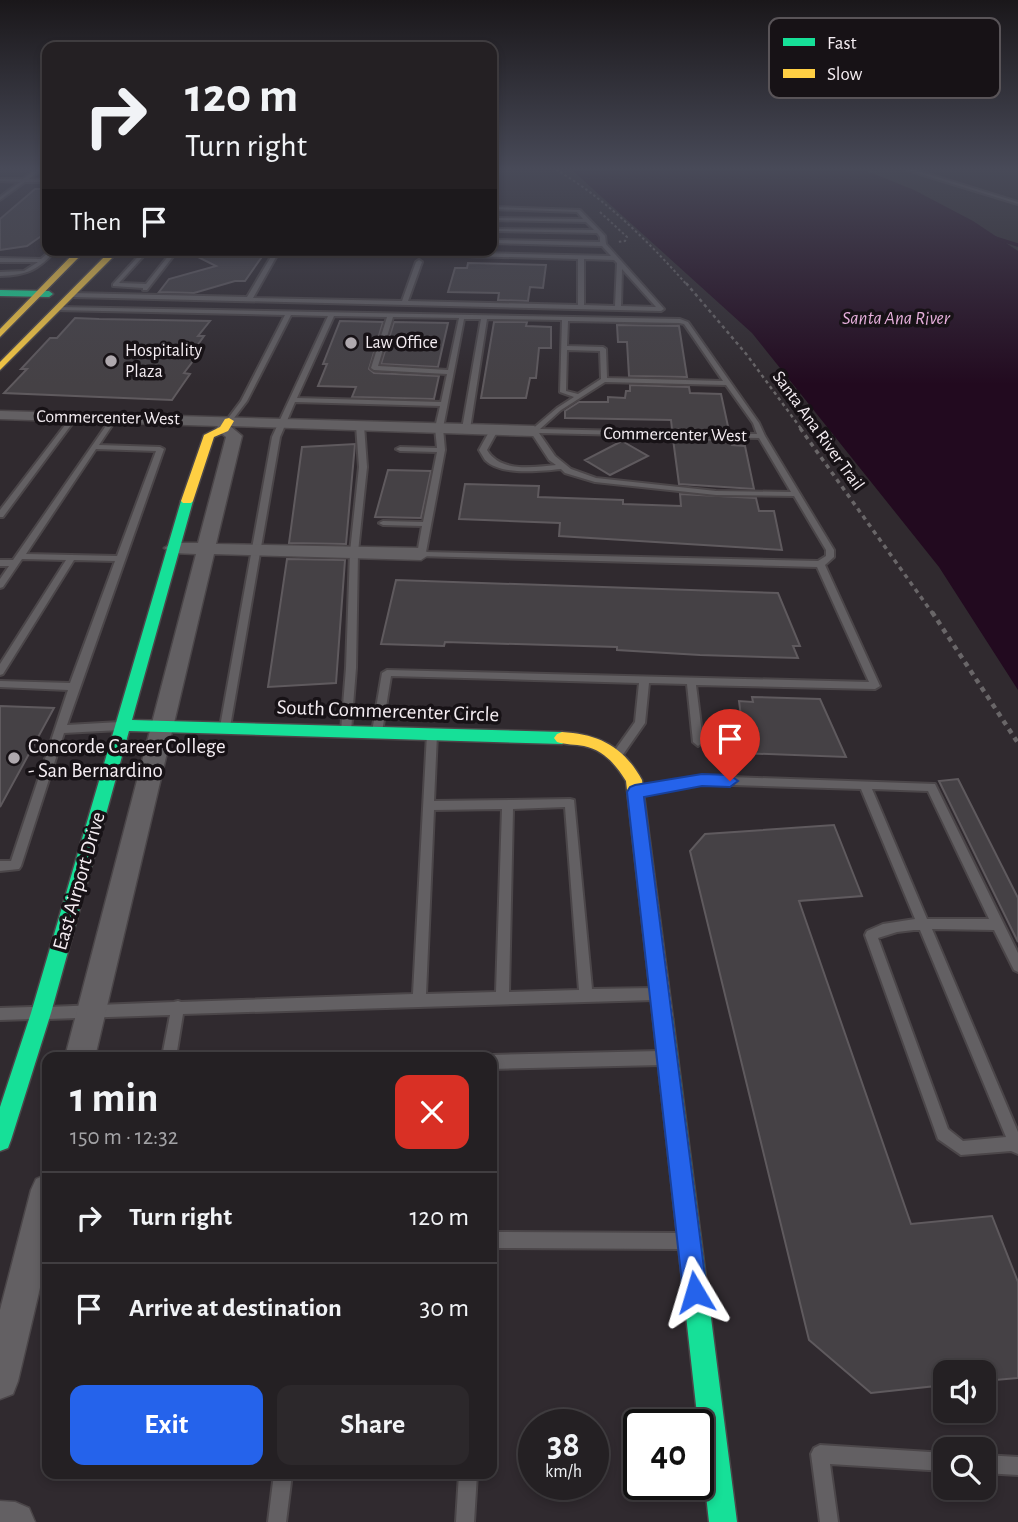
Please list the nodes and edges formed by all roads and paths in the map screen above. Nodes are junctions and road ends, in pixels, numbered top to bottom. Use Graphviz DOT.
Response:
graph roads {
  1 [pos="644,241"];
  2 [pos="497,242"];
  3 [pos="603,244"];
  4 [pos="497,254"];
  5 [pos="48,256"];
  6 [pos="76,256"];
  7 [pos="110,256"];
  8 [pos="142,256"];
  9 [pos="171,256"];
  10 [pos="275,256"];
  11 [pos="432,256"];
  12 [pos="581,257"];
  13 [pos="0,260"];
  14 [pos="43,261"];
  15 [pos="618,261"];
  16 [pos="419,262"];
  17 [pos="430,262"];
  18 [pos="0,274"];
  19 [pos="148,286"];
  20 [pos="0,293"];
  21 [pos="38,294"];
  22 [pos="72,295"];
  23 [pos="139,297"];
  24 [pos="250,299"];
  25 [pos="405,302"];
  26 [pos="581,307"];
  27 [pos="618,307"];
  28 [pos="58,309"];
  29 [pos="289,314"];
  30 [pos="332,314"];
  31 [pos="391,315"];
  32 [pos="462,317"];
  33 [pos="484,317"];
  34 [pos="565,319"];
  35 [pos="0,334"];
  36 [pos="564,348"];
  37 [pos="0,367"];
  38 [pos="451,372"];
  39 [pos="604,380"];
  40 [pos="727,383"];
  41 [pos="579,397"];
  42 [pos="293,400"];
  43 [pos="444,404"];
  44 [pos="0,415"];
  45 [pos="74,417"];
  46 [pos="114,418"];
  47 [pos="283,423"];
  48 [pos="227,425"];
  49 [pos="360,425"];
  50 [pos="439,428"];
  51 [pos="466,429"];
  52 [pos="494,430"];
  53 [pos="534,431"];
  54 [pos="761,436"];
  55 [pos="94,447"];
  56 [pos="400,449"];
  57 [pos="441,450"];
  58 [pos="562,467"];
  59 [pos="797,494"];
  60 [pos="0,501"];
  61 [pos="10,501"];
  62 [pos="0,515"];
  63 [pos="383,523"];
  64 [pos="427,524"];
  65 [pos="173,548"];
  66 [pos="205,549"];
  67 [pos="254,549"];
  68 [pos="355,552"];
  69 [pos="421,554"];
  70 [pos="71,558"];
  71 [pos="17,559"];
  72 [pos="120,559"];
  73 [pos="0,563"];
  74 [pos="820,564"];
  75 [pos="0,585"];
  76 [pos="0,672"];
  77 [pos="644,680"];
  78 [pos="691,681"];
  79 [pos="0,684"];
  80 [pos="74,687"];
  81 [pos="123,725"];
  82 [pos="162,726"];
  83 [pos="225,727"];
  84 [pos="60,729"];
  85 [pos="346,731"];
  86 [pos="377,732"];
  87 [pos="432,734"];
  88 [pos="698,742"];
  89 [pos="1018,743"];
  90 [pos="618,753"];
  91 [pos="865,785"];
  92 [pos="635,786"];
  93 [pos="508,804"];
  94 [pos="428,806"];
  95 [pos="0,866"];
  96 [pos="923,925"];
  97 [pos="998,925"];
  98 [pos="1018,966"];
  99 [pos="660,994"];
  100 [pos="586,996"];
  101 [pos="502,998"];
  102 [pos="419,1000"];
  103 [pos="177,1007"];
  104 [pos="92,1011"];
  105 [pos="41,1013"];
  106 [pos="0,1014"];
  107 [pos="81,1052"];
  108 [pos="170,1052"];
  109 [pos="667,1058"];
  110 [pos="497,1062"];
  111 [pos="0,1140"];
  112 [pos="1017,1145"];
  113 [pos="42,1210"];
  114 [pos="497,1238"];
  115 [pos="689,1241"];
  116 [pos="0,1381"];
  117 [pos="933,1461"];
  118 [pos="996,1465"];
  119 [pos="1018,1466"];
  120 [pos="282,1479"];
  121 [pos="468,1479"];
  122 [pos="0,1521"];
  123 [pos="15,1522"];
  124 [pos="277,1522"];
  125 [pos="465,1522"];
  126 [pos="723,1522"];
  127 [pos="829,1522"];
  1 -- 89 [label="path, Santa Ana River Trail"];
  2 -- 3 [label="lane"];
  3 -- 15 [label="lane"];
  4 -- 12 [label="lane"];
  5 -- 14 [label="lane"];
  6 -- 21 [label="street"];
  7 -- 22 [label="street"];
  8 -- 19 [label="lane"];
  9 -- 19 [label="lane"];
  10 -- 24 [label="lane"];
  11 -- 17 [label="lane"];
  12 -- 15 [label="lane"];
  12 -- 26 [label="lane"];
  13 -- 14 [label="lane"];
  14 -- 18 [label="lane"];
  15 -- 27 [label="lane"];
  15 -- 27 [label="lane"];
  16 -- 25 [label="lane"];
  19 -- 23 [label="lane"];
  20 -- 21 [label="street"];
  21 -- 22 [label="street"];
  21 -- 35 [label="street"];
  22 -- 23 [label="lane"];
  22 -- 28 [label="street"];
  23 -- 24 [label="lane"];
  24 -- 25 [label="lane"];
  25 -- 26 [label="lane"];
  26 -- 27 [label="lane"];
  28 -- 29 [label="lane"];
  28 -- 37 [label="street"];
  29 -- 30 [label="lane"];
  29 -- 48 [label="lane"];
  30 -- 31 [label="lane"];
  30 -- 42 [label="lane"];
  31 -- 32 [label="lane"];
  31 -- 38 [label="lane"];
  32 -- 33 [label="lane"];
  32 -- 38 [label="lane"];
  33 -- 34 [label="lane"];
  33 -- 51 [label="lane"];
  34 -- 36 [label="lane"];
  34 -- 40 [label="lane"];
  36 -- 39 [label="lane"];
  36 -- 41 [label="lane"];
  38 -- 43 [label="lane"];
  39 -- 40 [label="lane"];
  39 -- 41 [label="lane"];
  40 -- 54 [label="lane"];
  41 -- 53 [label="lane"];
  42 -- 43 [label="lane"];
  42 -- 47 [label="lane"];
  43 -- 50 [label="lane"];
  44 -- 45 [label="street, Commercenter West"];
  45 -- 46 [label="street, Commercenter West"];
  45 -- 61 [label="lane"];
  46 -- 48 [label="street, Commercenter West"];
  46 -- 55 [label="lane"];
  47 -- 48 [label="street, Commercenter West"];
  47 -- 49 [label="street, Commercenter West"];
  47 -- 67 [label="lane"];
  48 -- 65 [label="street, East Airport Drive"];
  48 -- 66 [label="street, East Airport Drive"];
  49 -- 50 [label="street, Commercenter West"];
  49 -- 68 [label="lane"];
  50 -- 51 [label="street, Commercenter West"];
  50 -- 57 [label="lane"];
  51 -- 52 [label="street, Commercenter West"];
  52 -- 53 [label="street, Commercenter West"];
  52 -- 58 [label="lane"];
  53 -- 54 [label="lane, Commercenter West"];
  53 -- 58 [label="lane"];
  54 -- 59 [label="lane, Commercenter West"];
  55 -- 71 [label="lane"];
  55 -- 72 [label="lane"];
  56 -- 57 [label="lane"];
  57 -- 64 [label="lane"];
  58 -- 59 [label="lane"];
  59 -- 74 [label="lane, Commercenter West"];
  60 -- 61 [label="lane"];
  61 -- 62 [label="lane"];
  63 -- 64 [label="lane"];
  64 -- 69 [label="lane"];
  65 -- 66 [label="street"];
  65 -- 81 [label="street, East Airport Drive"];
  66 -- 67 [label="street"];
  66 -- 82 [label="street, East Airport Drive"];
  67 -- 68 [label="street"];
  67 -- 83 [label="lane"];
  68 -- 69 [label="street"];
  68 -- 85 [label="lane"];
  69 -- 74 [label="lane"];
  70 -- 71 [label="lane"];
  70 -- 72 [label="lane"];
  70 -- 76 [label="lane"];
  71 -- 73 [label="lane"];
  71 -- 75 [label="lane"];
  72 -- 80 [label="lane"];
  74 -- 78 [label="lane"];
  77 -- 78 [label="lane"];
  77 -- 86 [label="lane"];
  77 -- 90 [label="lane"];
  78 -- 88 [label="lane"];
  79 -- 80 [label="lane"];
  80 -- 84 [label="lane"];
  81 -- 82 [label="street, South Commercenter Circle"];
  81 -- 84 [label="lane"];
  81 -- 105 [label="street, East Airport Drive"];
  82 -- 83 [label="street, South Commercenter Circle"];
  82 -- 104 [label="street, East Airport Drive"];
  83 -- 85 [label="street, South Commercenter Circle"];
  84 -- 95 [label="lane"];
  85 -- 86 [label="street, South Commercenter Circle"];
  86 -- 87 [label="street, South Commercenter Circle"];
  87 -- 90 [label="street, South Commercenter Circle"];
  87 -- 94 [label="lane"];
  90 -- 92 [label="street"];
  91 -- 92 [label="lane"];
  91 -- 96 [label="lane"];
  91 -- 97 [label="lane"];
  92 -- 99 [label="street"];
  93 -- 94 [label="lane"];
  93 -- 100 [label="lane"];
  93 -- 101 [label="lane"];
  94 -- 102 [label="lane"];
  96 -- 97 [label="lane"];
  96 -- 112 [label="lane"];
  96 -- 112 [label="lane"];
  97 -- 98 [label="lane"];
  99 -- 100 [label="lane"];
  99 -- 109 [label="street"];
  100 -- 101 [label="lane"];
  101 -- 102 [label="lane"];
  102 -- 103 [label="lane"];
  103 -- 104 [label="lane"];
  103 -- 108 [label="lane"];
  104 -- 105 [label="lane"];
  104 -- 107 [label="street, East Airport Drive"];
  105 -- 106 [label="lane"];
  105 -- 111 [label="street, East Airport Drive"];
  109 -- 110 [label="lane"];
  109 -- 115 [label="street"];
  113 -- 116 [label="street"];
  114 -- 115 [label="lane"];
  115 -- 126 [label="street"];
  117 -- 127 [label="lane"];
  118 -- 119 [label="lane"];
  120 -- 124 [label="lane"];
  121 -- 125 [label="lane"];
  122 -- 123 [label="street"];
}
